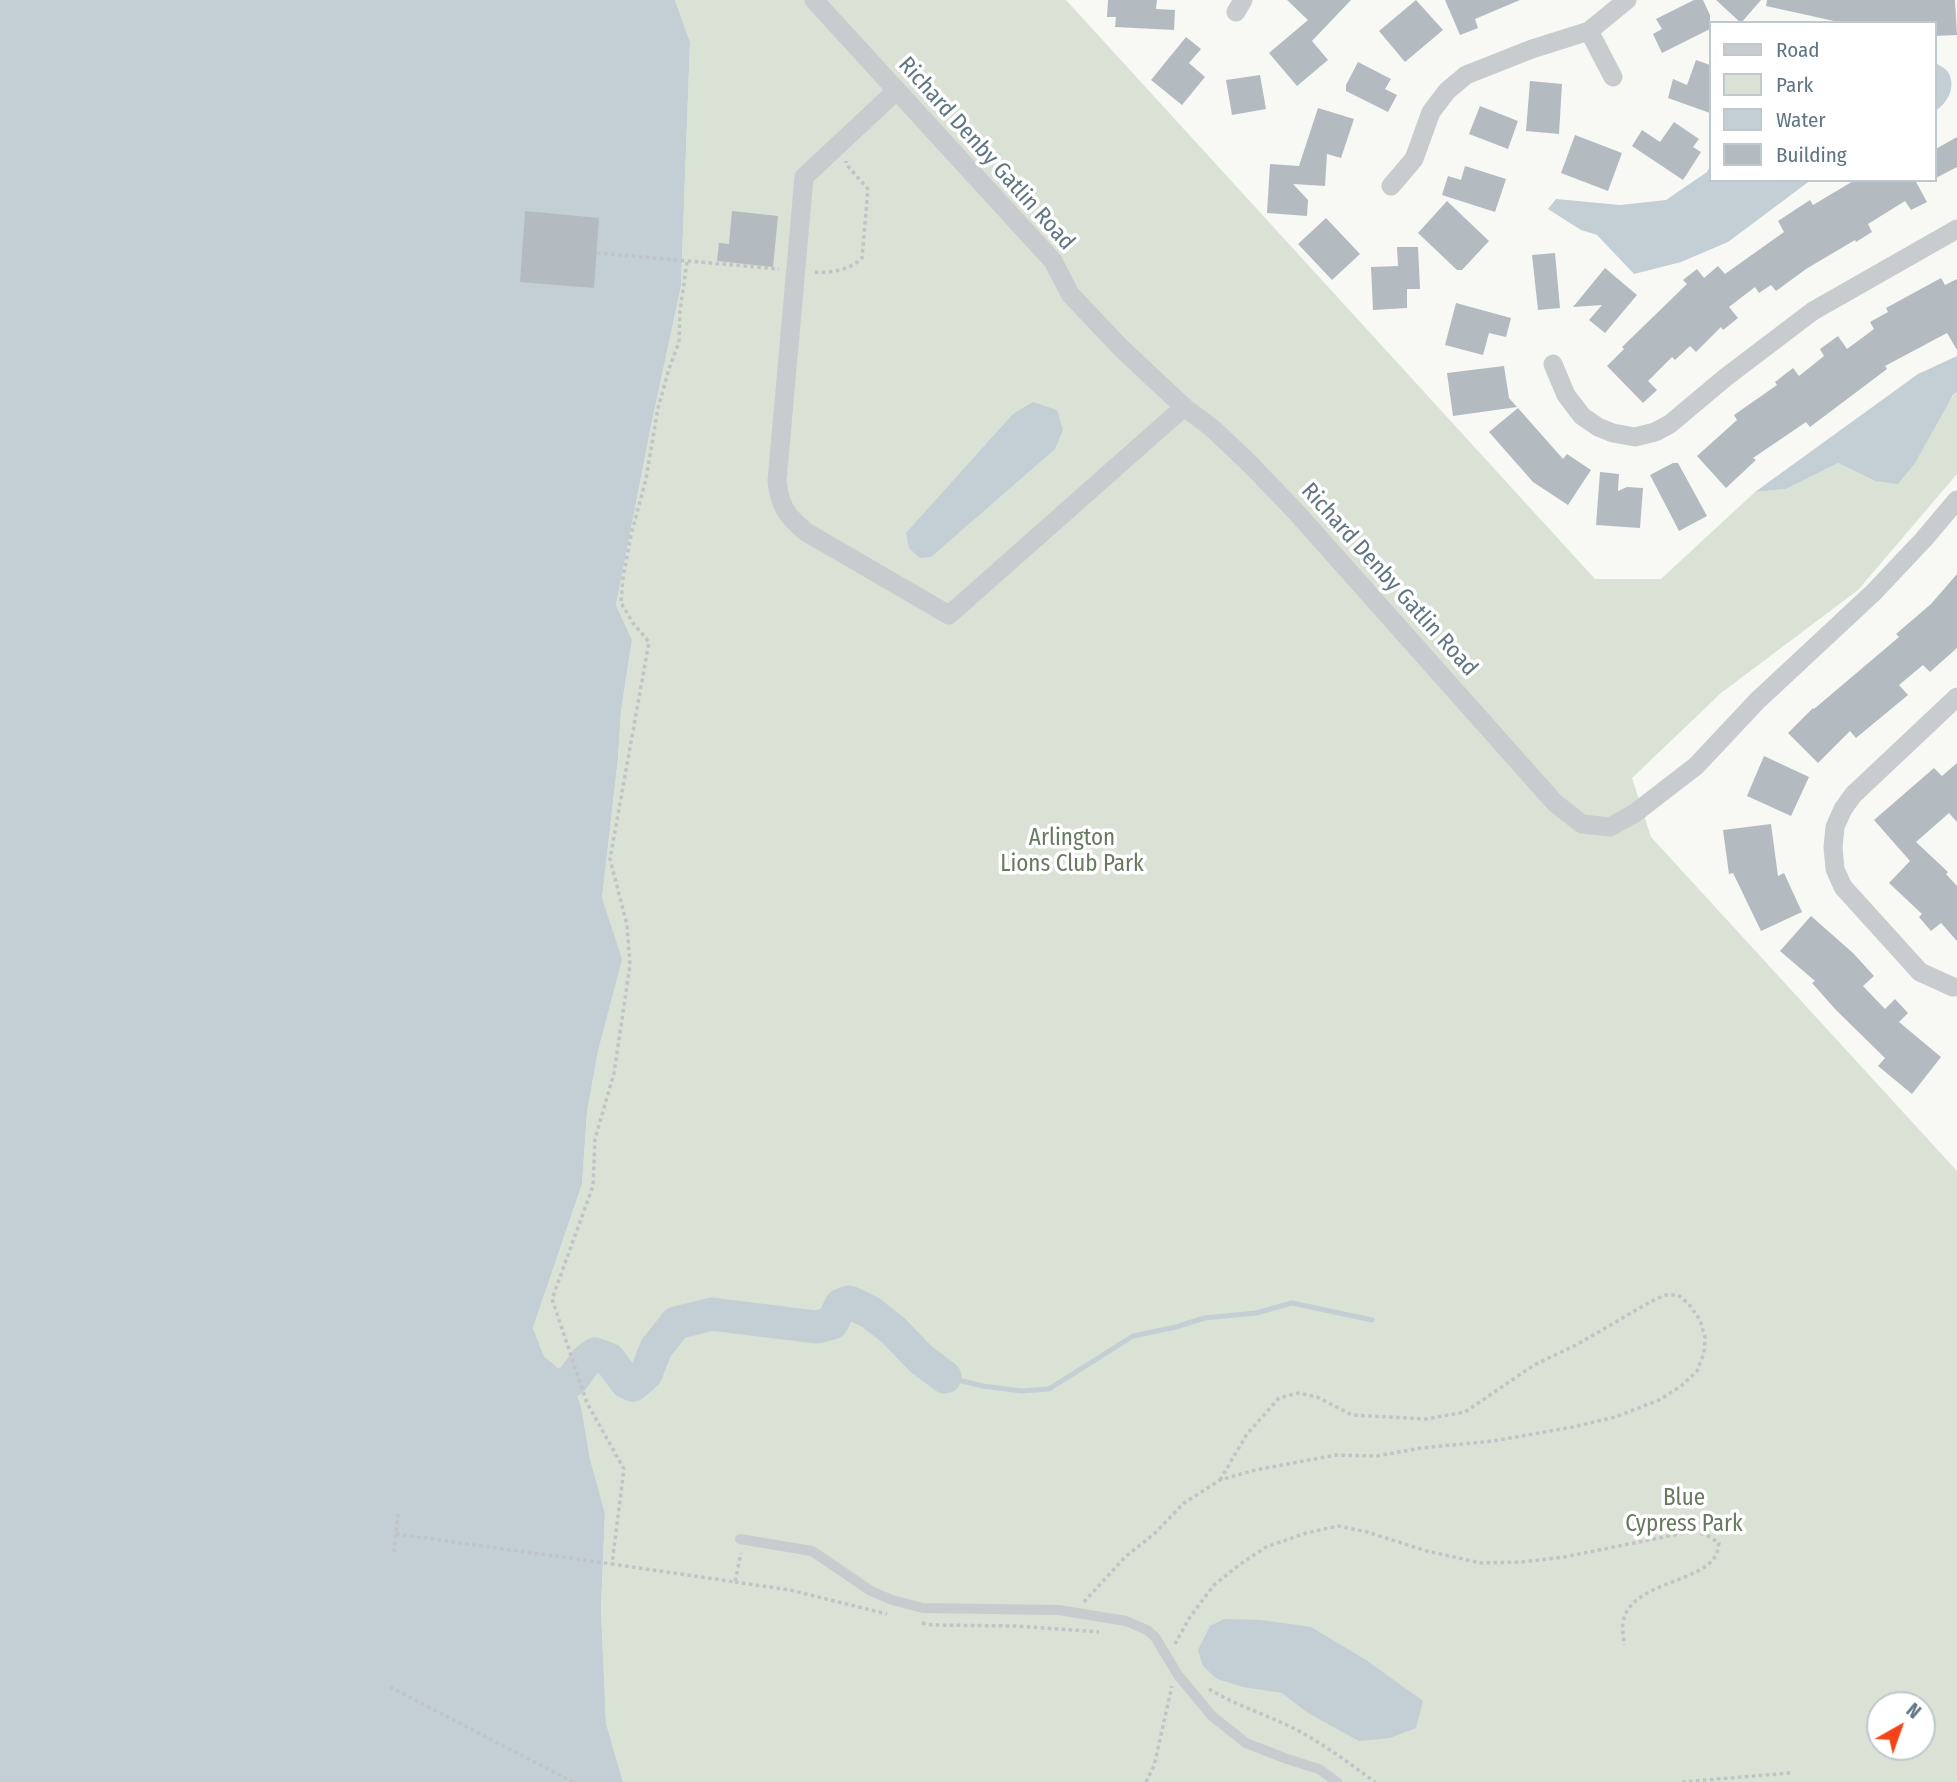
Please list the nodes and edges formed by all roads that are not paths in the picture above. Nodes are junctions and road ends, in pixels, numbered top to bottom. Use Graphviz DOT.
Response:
graph roads {
  1 [pos="814,0"];
  2 [pos="1627,0"];
  3 [pos="1589,30"];
  4 [pos="1613,77"];
  5 [pos="896,91"];
  6 [pos="1391,186"];
  7 [pos="1957,229"];
  8 [pos="1553,364"];
  9 [pos="1184,407"];
  10 [pos="1957,500"];
  11 [pos="1957,697"];
  12 [pos="1953,987"];
  13 [pos="742,1539"];
  14 [pos="1337,1782"];
  1 -- 5 [label="street, Richard Denby Gatlin Road"];
  2 -- 3 [label="street"];
  3 -- 4 [label="street"];
  3 -- 6 [label="street"];
  5 -- 9 [label="street, Richard Denby Gatlin Road"];
  5 -- 9 [label="street"];
  7 -- 8 [label="street"];
  9 -- 10 [label="street, Richard Denby Gatlin Road"];
  11 -- 12 [label="street"];
  13 -- 14 [label="lane"];
}
